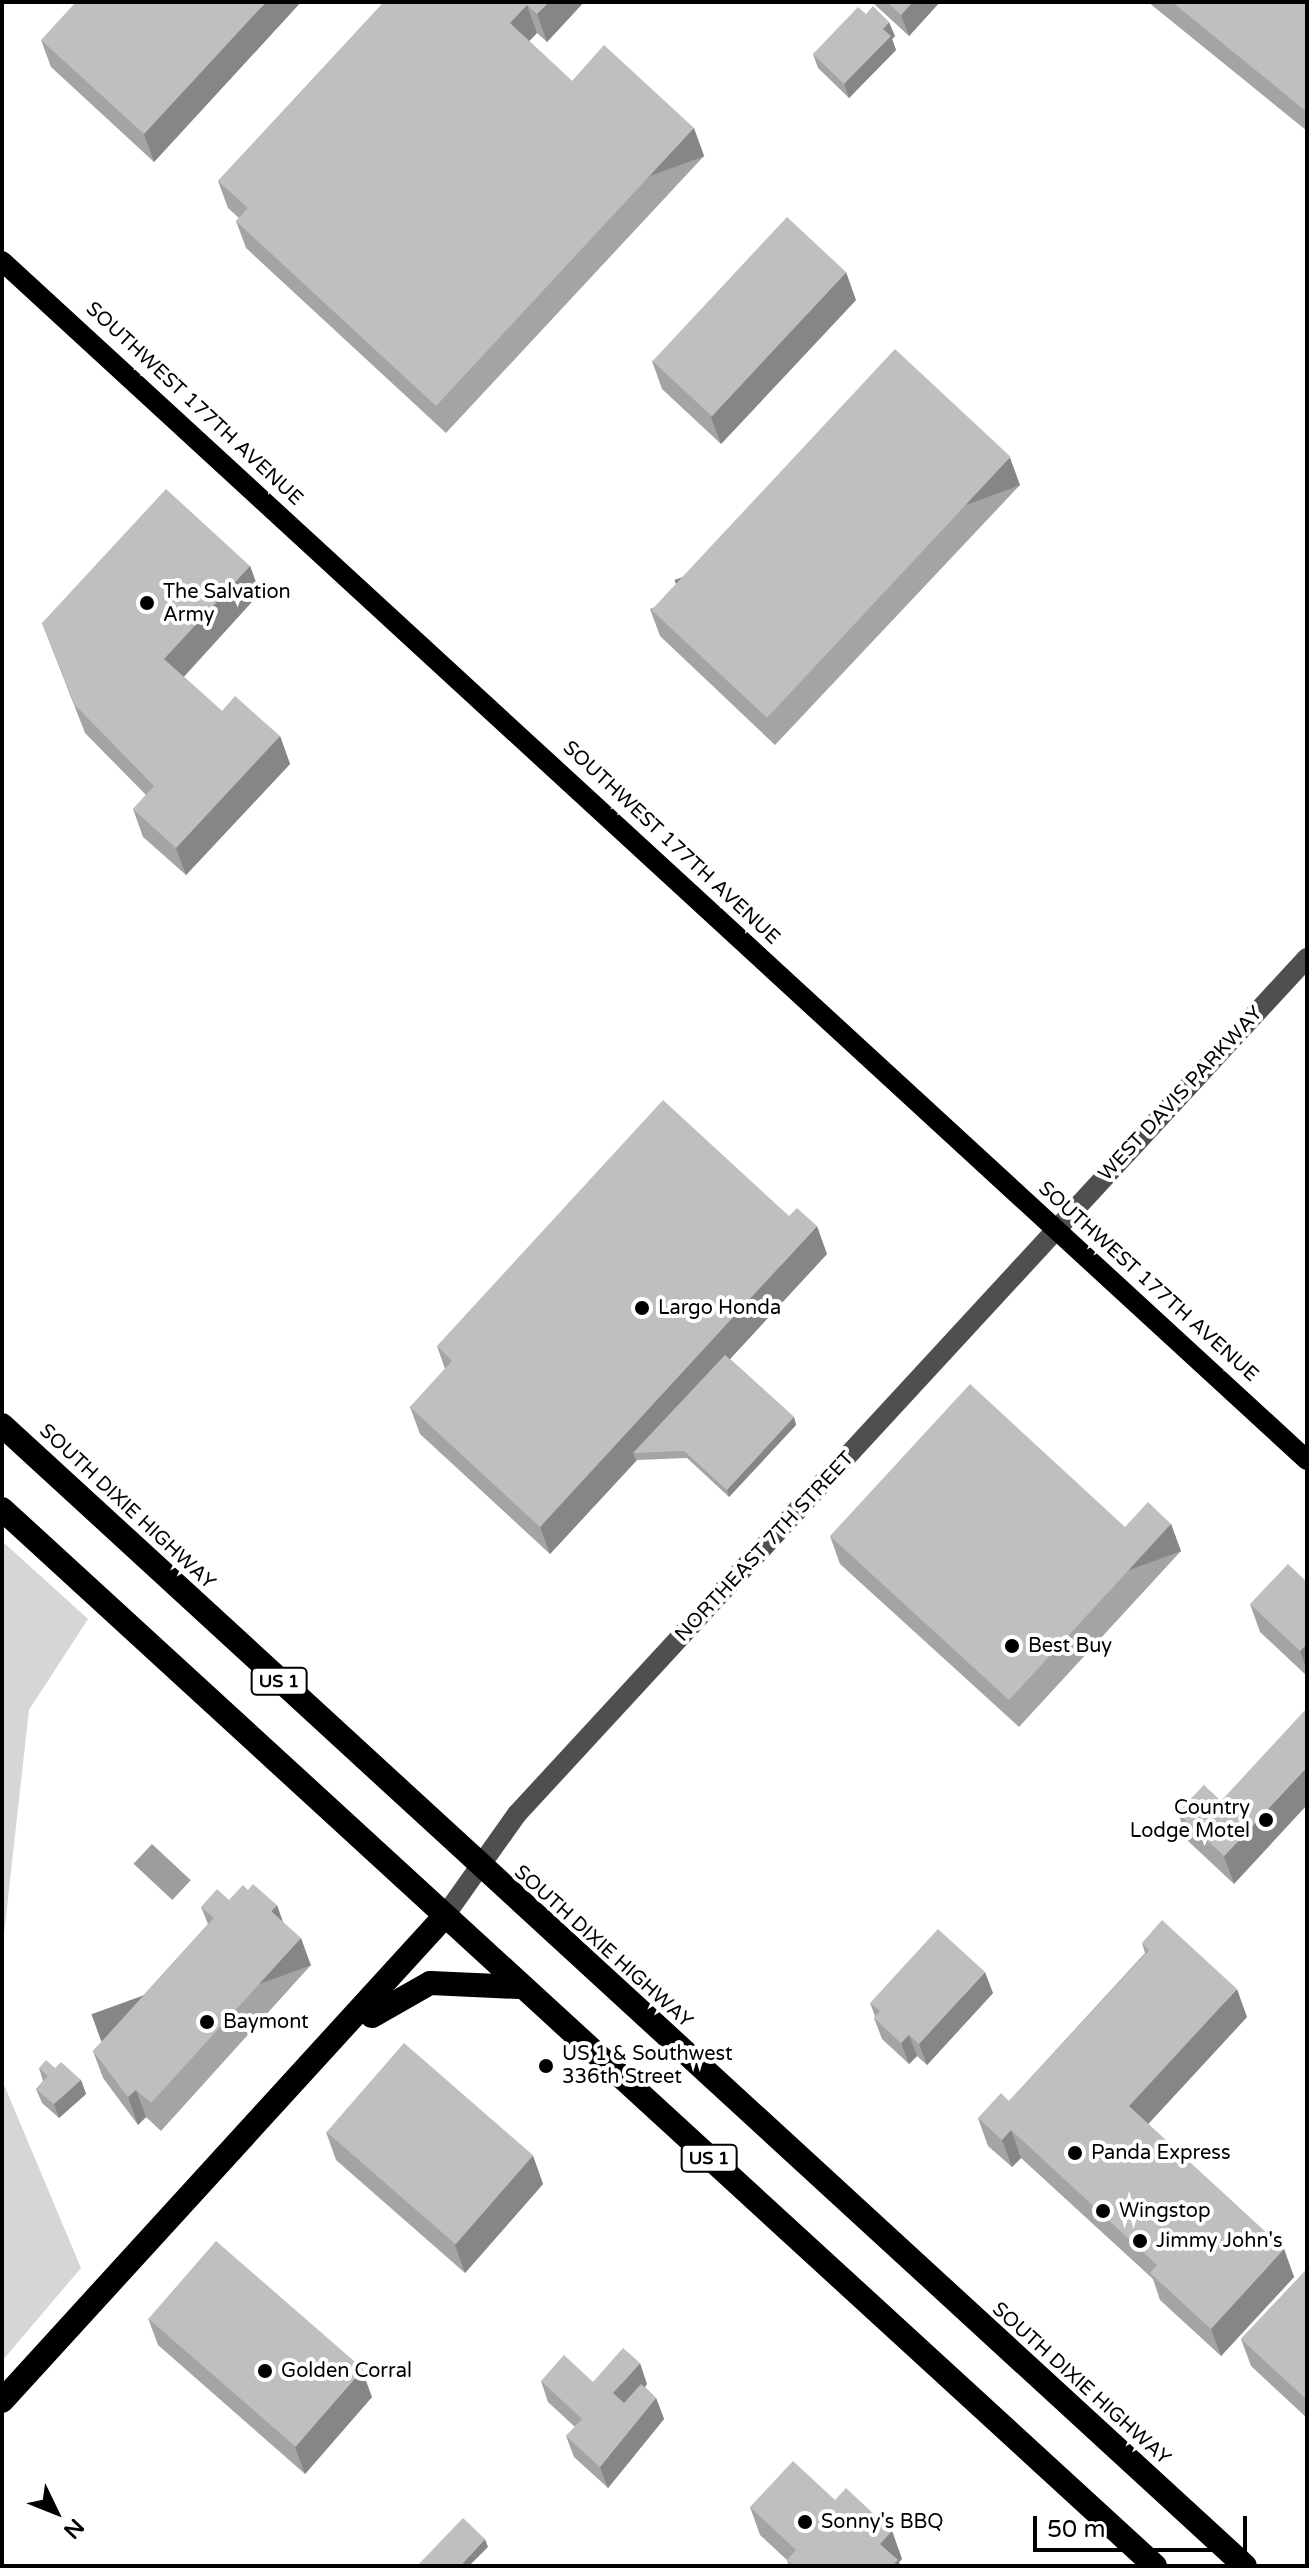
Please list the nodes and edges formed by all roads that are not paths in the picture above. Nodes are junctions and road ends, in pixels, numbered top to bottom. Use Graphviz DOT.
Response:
graph roads {
  1 [pos="2,261"];
  2 [pos="1307,958"];
  3 [pos="1056,1231"];
  4 [pos="2,1425"];
  5 [pos="1307,1460"];
  6 [pos="2,1509"];
  7 [pos="481,1868"];
  8 [pos="444,1917"];
  9 [pos="519,1987"];
  10 [pos="341,2034"];
  11 [pos="2,2401"];
  12 [pos="1155,2566"];
  13 [pos="1245,2566"];
  1 -- 3 [label="main road, SOUTHWEST 177TH AVENUE"];
  2 -- 3 [label="street, WEST DAVIS PARKWAY"];
  3 -- 5 [label="main road, SOUTHWEST 177TH AVENUE"];
  3 -- 7 [label="street, NORTHEAST 7TH STREET"];
  4 -- 7 [label="highway, SOUTH DIXIE HIGHWAY / US 1"];
  6 -- 8 [label="highway, US 1"];
  7 -- 8 [label="street, NORTHEAST 7TH STREET"];
  7 -- 13 [label="highway, SOUTH DIXIE HIGHWAY / US 1"];
  8 -- 9 [label="highway, US 1"];
  8 -- 10 [label="highway"];
  9 -- 10 [label="highway"];
  9 -- 12 [label="highway, US 1"];
  10 -- 11 [label="highway"];
}
